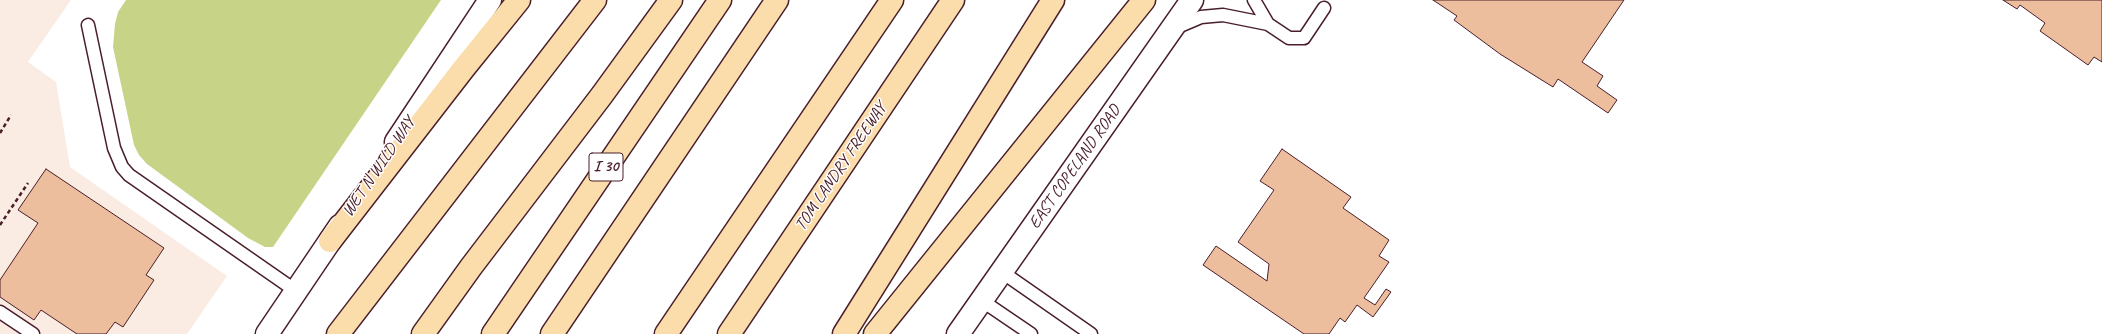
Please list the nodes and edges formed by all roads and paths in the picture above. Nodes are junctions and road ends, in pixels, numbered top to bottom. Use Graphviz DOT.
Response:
graph roads {
  1 [pos="490,0"];
  2 [pos="519,0"];
  3 [pos="595,0"];
  4 [pos="671,0"];
  5 [pos="720,0"];
  6 [pos="777,0"];
  7 [pos="892,0"];
  8 [pos="953,0"];
  9 [pos="1053,0"];
  10 [pos="1144,0"];
  11 [pos="1192,0"];
  12 [pos="1254,0"];
  13 [pos="1324,8"];
  14 [pos="1268,24"];
  15 [pos="88,25"];
  16 [pos="1171,30"];
  17 [pos="11,115"];
  18 [pos="0,133"];
  19 [pos="28,183"];
  20 [pos="0,225"];
  21 [pos="330,241"];
  22 [pos="1002,272"];
  23 [pos="296,291"];
  24 [pos="981,300"];
  25 [pos="0,312"];
  26 [pos="33,334"];
  27 [pos="267,334"];
  28 [pos="338,334"];
  29 [pos="423,334"];
  30 [pos="493,334"];
  31 [pos="552,334"];
  32 [pos="666,334"];
  33 [pos="730,334"];
  34 [pos="844,334"];
  35 [pos="875,334"];
  36 [pos="958,334"];
  37 [pos="1031,334"];
  38 [pos="1091,334"];
  1 -- 21 [label="main road, WET N WILD WAY"];
  2 -- 21 [label="highway"];
  3 -- 28 [label="highway"];
  4 -- 29 [label="highway"];
  5 -- 30 [label="highway, I 30"];
  6 -- 31 [label="highway"];
  7 -- 32 [label="highway"];
  8 -- 33 [label="highway, TOM LANDRY FREEWAY"];
  9 -- 34 [label="highway"];
  10 -- 35 [label="highway"];
  11 -- 16 [label="main road, EAST COPELAND ROAD"];
  12 -- 14 [label="lane"];
  13 -- 14 [label="lane"];
  14 -- 16 [label="lane"];
  15 -- 23 [label="lane"];
  16 -- 22 [label="main road, EAST COPELAND ROAD"];
  17 -- 18 [label="path"];
  19 -- 20 [label="path"];
  21 -- 23 [label="main road, WET N WILD WAY"];
  22 -- 24 [label="main road, EAST COPELAND ROAD"];
  22 -- 38 [label="lane"];
  23 -- 27 [label="main road, WET N WILD WAY"];
  24 -- 36 [label="main road, EAST COPELAND ROAD"];
  24 -- 37 [label="lane"];
  25 -- 26 [label="lane"];
}
